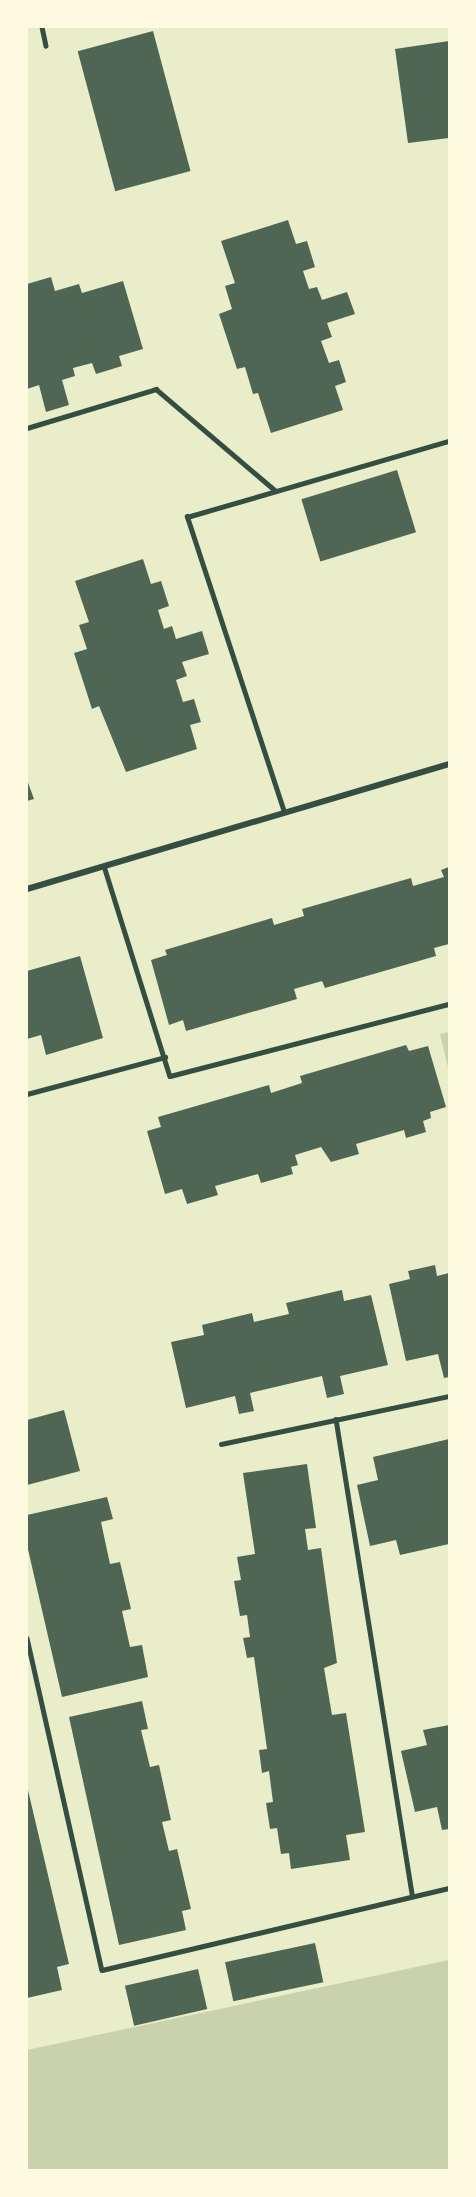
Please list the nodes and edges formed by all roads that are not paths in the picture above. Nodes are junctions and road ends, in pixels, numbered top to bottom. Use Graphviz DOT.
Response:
graph roads {
  1 [pos="42,27"];
  2 [pos="46,46"];
  3 [pos="27,428"];
  4 [pos="449,441"];
  5 [pos="276,491"];
  6 [pos="449,764"];
  7 [pos="284,812"];
  8 [pos="104,866"];
  9 [pos="27,889"];
  10 [pos="449,1004"];
  11 [pos="165,1057"];
  12 [pos="27,1094"];
  13 [pos="449,1396"];
  14 [pos="336,1419"];
  15 [pos="221,1444"];
  16 [pos="27,1638"];
  17 [pos="449,1888"];
  18 [pos="412,1896"];
  1 -- 2 [label="lane"];
  3 -- 5 [label="lane"];
  4 -- 5 [label="lane"];
  5 -- 7 [label="lane"];
  6 -- 7 [label="street"];
  7 -- 8 [label="street"];
  8 -- 9 [label="street"];
  8 -- 11 [label="lane"];
  10 -- 11 [label="lane"];
  11 -- 12 [label="lane"];
  13 -- 14 [label="lane"];
  14 -- 15 [label="lane"];
  14 -- 18 [label="lane"];
  16 -- 18 [label="lane"];
  17 -- 18 [label="lane"];
}
